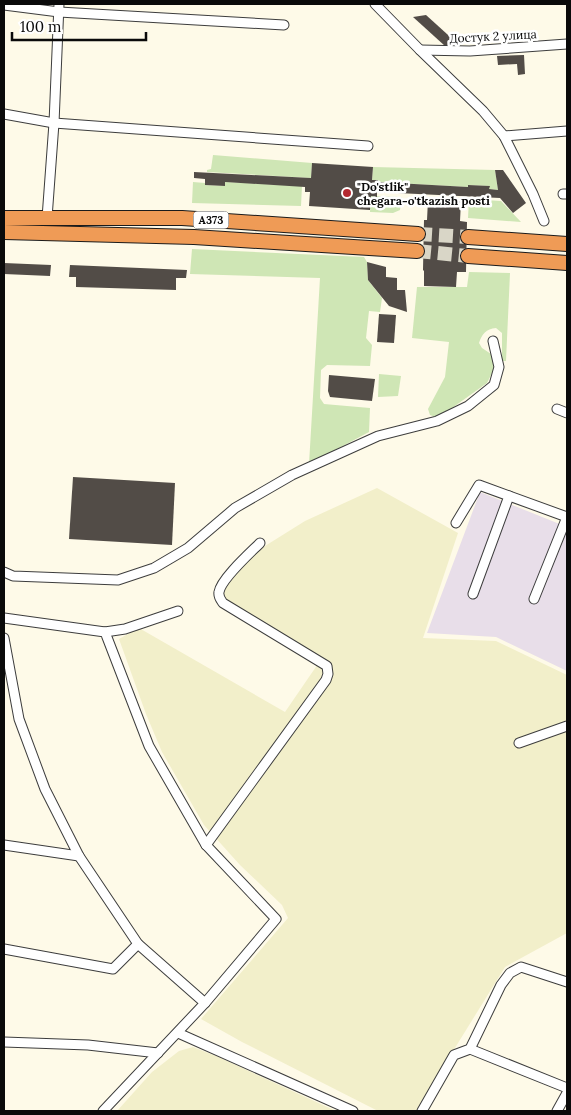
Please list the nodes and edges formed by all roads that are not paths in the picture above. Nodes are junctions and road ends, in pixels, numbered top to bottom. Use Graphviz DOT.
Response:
graph roads {
  1 [pos="375,4"];
  2 [pos="4,5"];
  3 [pos="59,8"];
  4 [pos="284,26"];
  5 [pos="567,44"];
  6 [pos="420,50"];
  7 [pos="4,114"];
  8 [pos="54,123"];
  9 [pos="567,131"];
  10 [pos="504,136"];
  11 [pos="368,146"];
  12 [pos="4,218"];
  13 [pos="47,218"];
  14 [pos="544,221"];
  15 [pos="4,232"];
  16 [pos="418,234"];
  17 [pos="468,237"];
  18 [pos="567,244"];
  19 [pos="417,251"];
  20 [pos="468,256"];
  21 [pos="567,262"];
  22 [pos="493,341"];
  23 [pos="557,409"];
  24 [pos="567,413"];
  25 [pos="509,496"];
  26 [pos="567,517"];
  27 [pos="456,523"];
  28 [pos="260,543"];
  29 [pos="4,572"];
  30 [pos="473,594"];
  31 [pos="534,599"];
  32 [pos="178,611"];
  33 [pos="4,618"];
  34 [pos="105,632"];
  35 [pos="4,638"];
  36 [pos="567,726"];
  37 [pos="519,744"];
  38 [pos="4,845"];
  39 [pos="206,846"];
  40 [pos="79,856"];
  41 [pos="138,944"];
  42 [pos="4,949"];
  43 [pos="567,982"];
  44 [pos="206,1003"];
  45 [pos="178,1032"];
  46 [pos="4,1042"];
  47 [pos="470,1048"];
  48 [pos="158,1053"];
  49 [pos="567,1088"];
  50 [pos="567,1094"];
  51 [pos="103,1111"];
  52 [pos="351,1111"];
  53 [pos="422,1111"];
  54 [pos="557,1111"];
  1 -- 6 [label="street"];
  2 -- 3 [label="street"];
  3 -- 4 [label="street"];
  3 -- 8 [label="street"];
  5 -- 6 [label="street, Достук 2 улица"];
  6 -- 10 [label="street"];
  7 -- 8 [label="street"];
  8 -- 11 [label="street"];
  8 -- 13 [label="street"];
  9 -- 10 [label="street"];
  10 -- 14 [label="street"];
  12 -- 13 [label="highway, A373"];
  13 -- 16 [label="highway, A373"];
  15 -- 19 [label="highway, A373"];
  17 -- 18 [label="highway"];
  20 -- 21 [label="highway"];
  22 -- 29 [label="street"];
  23 -- 24 [label="street"];
  25 -- 26 [label="street"];
  25 -- 27 [label="street"];
  25 -- 30 [label="street"];
  26 -- 31 [label="street"];
  28 -- 39 [label="street"];
  32 -- 34 [label="street"];
  33 -- 34 [label="street"];
  34 -- 39 [label="street"];
  35 -- 40 [label="street"];
  36 -- 37 [label="street"];
  38 -- 40 [label="street"];
  39 -- 44 [label="street"];
  40 -- 41 [label="street"];
  41 -- 42 [label="street"];
  41 -- 44 [label="street"];
  43 -- 47 [label="street"];
  44 -- 45 [label="street"];
  45 -- 48 [label="street"];
  45 -- 52 [label="street"];
  46 -- 48 [label="street"];
  47 -- 49 [label="street"];
  47 -- 53 [label="street"];
  48 -- 51 [label="street"];
  50 -- 54 [label="street"];
}
